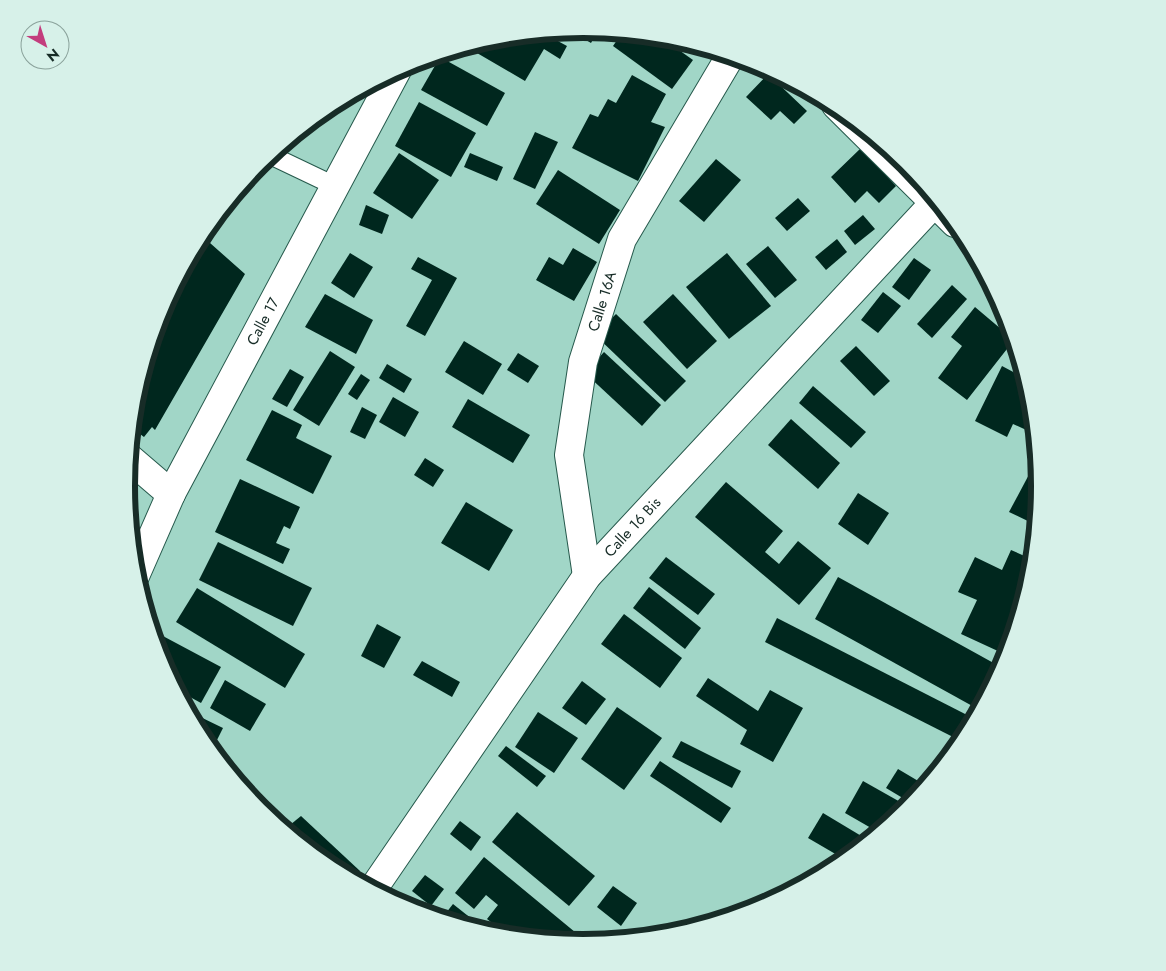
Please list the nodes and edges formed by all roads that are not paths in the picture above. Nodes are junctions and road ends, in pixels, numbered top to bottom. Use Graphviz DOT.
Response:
graph roads {
  1 [pos="728,61"];
  2 [pos="391,81"];
  3 [pos="277,159"];
  4 [pos="335,186"];
  5 [pos="932,206"];
  6 [pos="136,464"];
  7 [pos="171,494"];
  8 [pos="142,560"];
  9 [pos="587,576"];
  10 [pos="377,883"];
  1 -- 9 [label="street, Calle 16A"];
  2 -- 4 [label="street, Calle 17"];
  3 -- 4 [label="lane"];
  4 -- 7 [label="street, Calle 17"];
  5 -- 9 [label="street, Calle 16 Bis"];
  6 -- 7 [label="street"];
  7 -- 8 [label="street, Calle 17"];
  9 -- 10 [label="street, Calle 16 Bis"];
}
